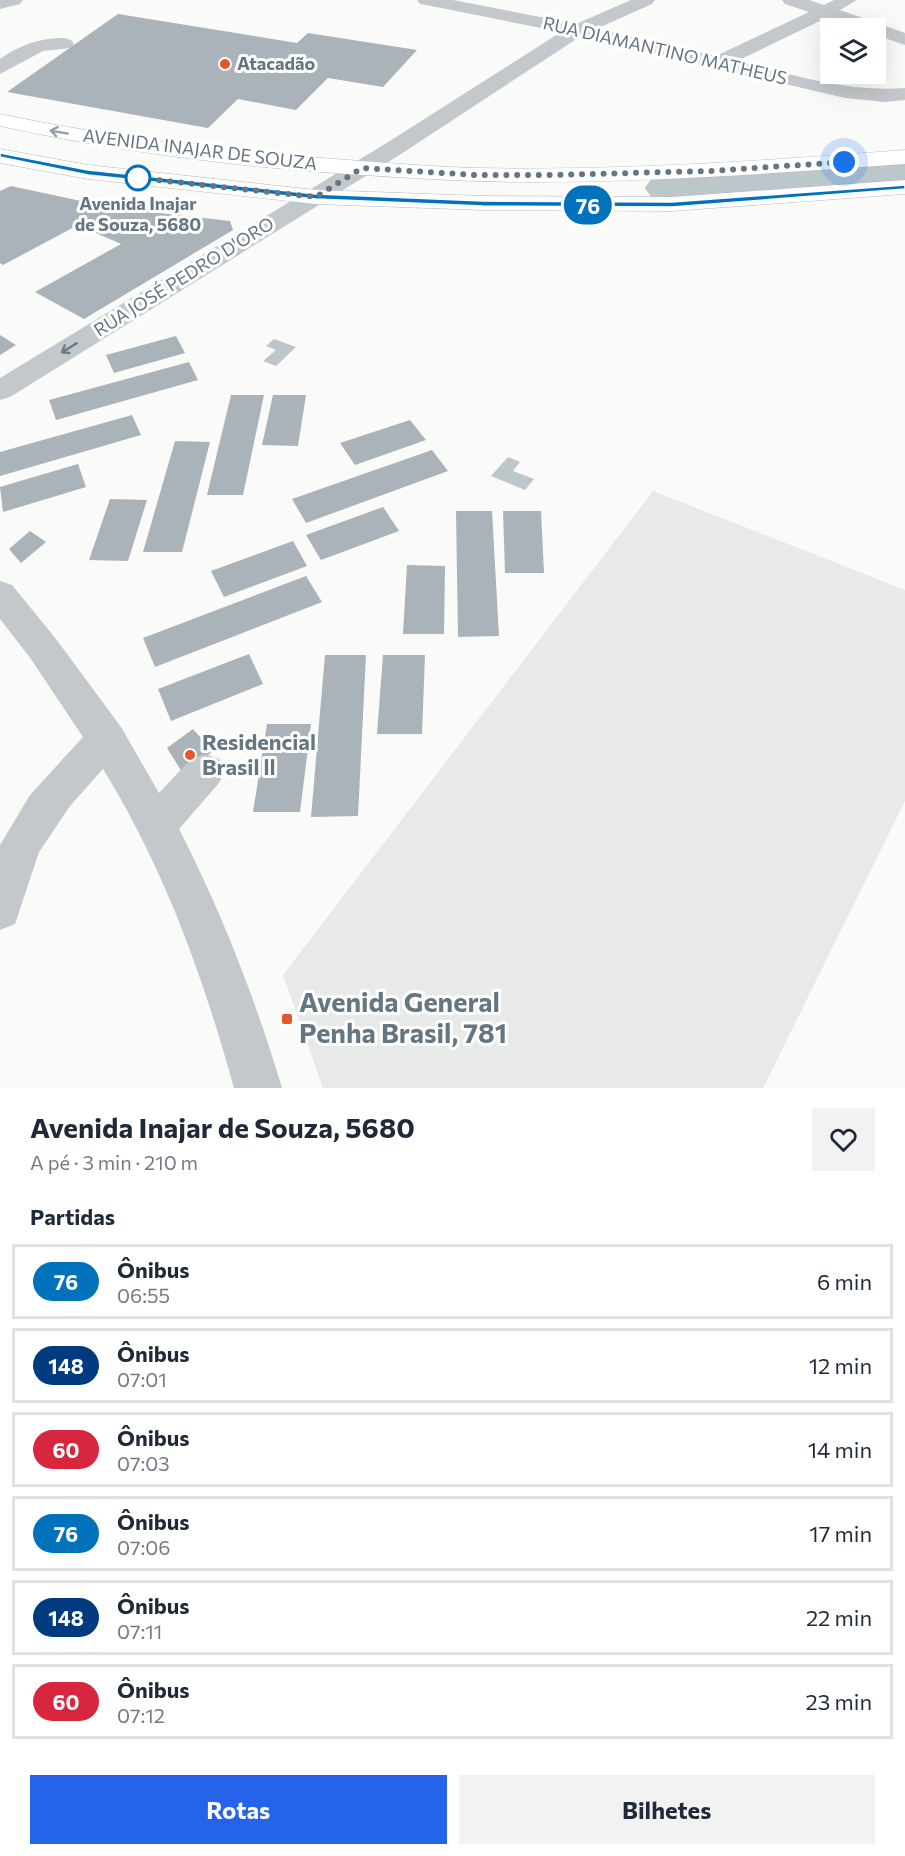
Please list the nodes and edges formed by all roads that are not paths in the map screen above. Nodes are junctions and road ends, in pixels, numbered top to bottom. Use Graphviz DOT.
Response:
graph roads {
  1 [pos="14,0"];
  2 [pos="646,0"];
  3 [pos="791,0"];
  4 [pos="848,0"];
  5 [pos="440,1"];
  6 [pos="0,4"];
  7 [pos="825,11"];
  8 [pos="844,18"];
  9 [pos="578,30"];
  10 [pos="886,33"];
  11 [pos="905,39"];
  12 [pos="64,44"];
  13 [pos="717,63"];
  14 [pos="0,68"];
  15 [pos="905,94"];
  16 [pos="0,120"];
  17 [pos="0,156"];
  18 [pos="905,157"];
  19 [pos="362,168"];
  20 [pos="905,187"];
  21 [pos="316,197"];
  22 [pos="0,391"];
  23 [pos="0,594"];
  24 [pos="107,739"];
  25 [pos="205,771"];
  26 [pos="156,825"];
  27 [pos="0,909"];
  28 [pos="258,1088"];
  1 -- 6 [label="street"];
  2 -- 9 [label="street, RUA JOSÉ PEDRO D'ORO"];
  3 -- 7 [label="street"];
  4 -- 7 [label="street"];
  5 -- 9 [label="street, RUA DIAMANTINO MATHEUS"];
  7 -- 8 [label="street"];
  7 -- 13 [label="street"];
  9 -- 13 [label="street, RUA DIAMANTINO MATHEUS"];
  9 -- 19 [label="street, RUA JOSÉ PEDRO D'ORO"];
  10 -- 11 [label="street"];
  12 -- 14 [label="street"];
  13 -- 15 [label="street, RUA DIAMANTINO MATHEUS"];
  19 -- 16 [label="main road, AVENIDA INAJAR DE SOUZA, one-way"];
  17 -- 21 [label="main road, AVENIDA INAJAR DE SOUZA"];
  18 -- 19 [label="main road, AVENIDA INAJAR DE SOUZA"];
  19 -- 21 [label="street, RUA JOSÉ PEDRO D'ORO"];
  20 -- 21 [label="main road, AVENIDA INAJAR DE SOUZA"];
  21 -- 22 [label="street, RUA JOSÉ PEDRO D'ORO, one-way"];
  23 -- 24 [label="street"];
  24 -- 26 [label="street"];
  24 -- 27 [label="street"];
  25 -- 26 [label="street"];
  26 -- 28 [label="street"];
}
